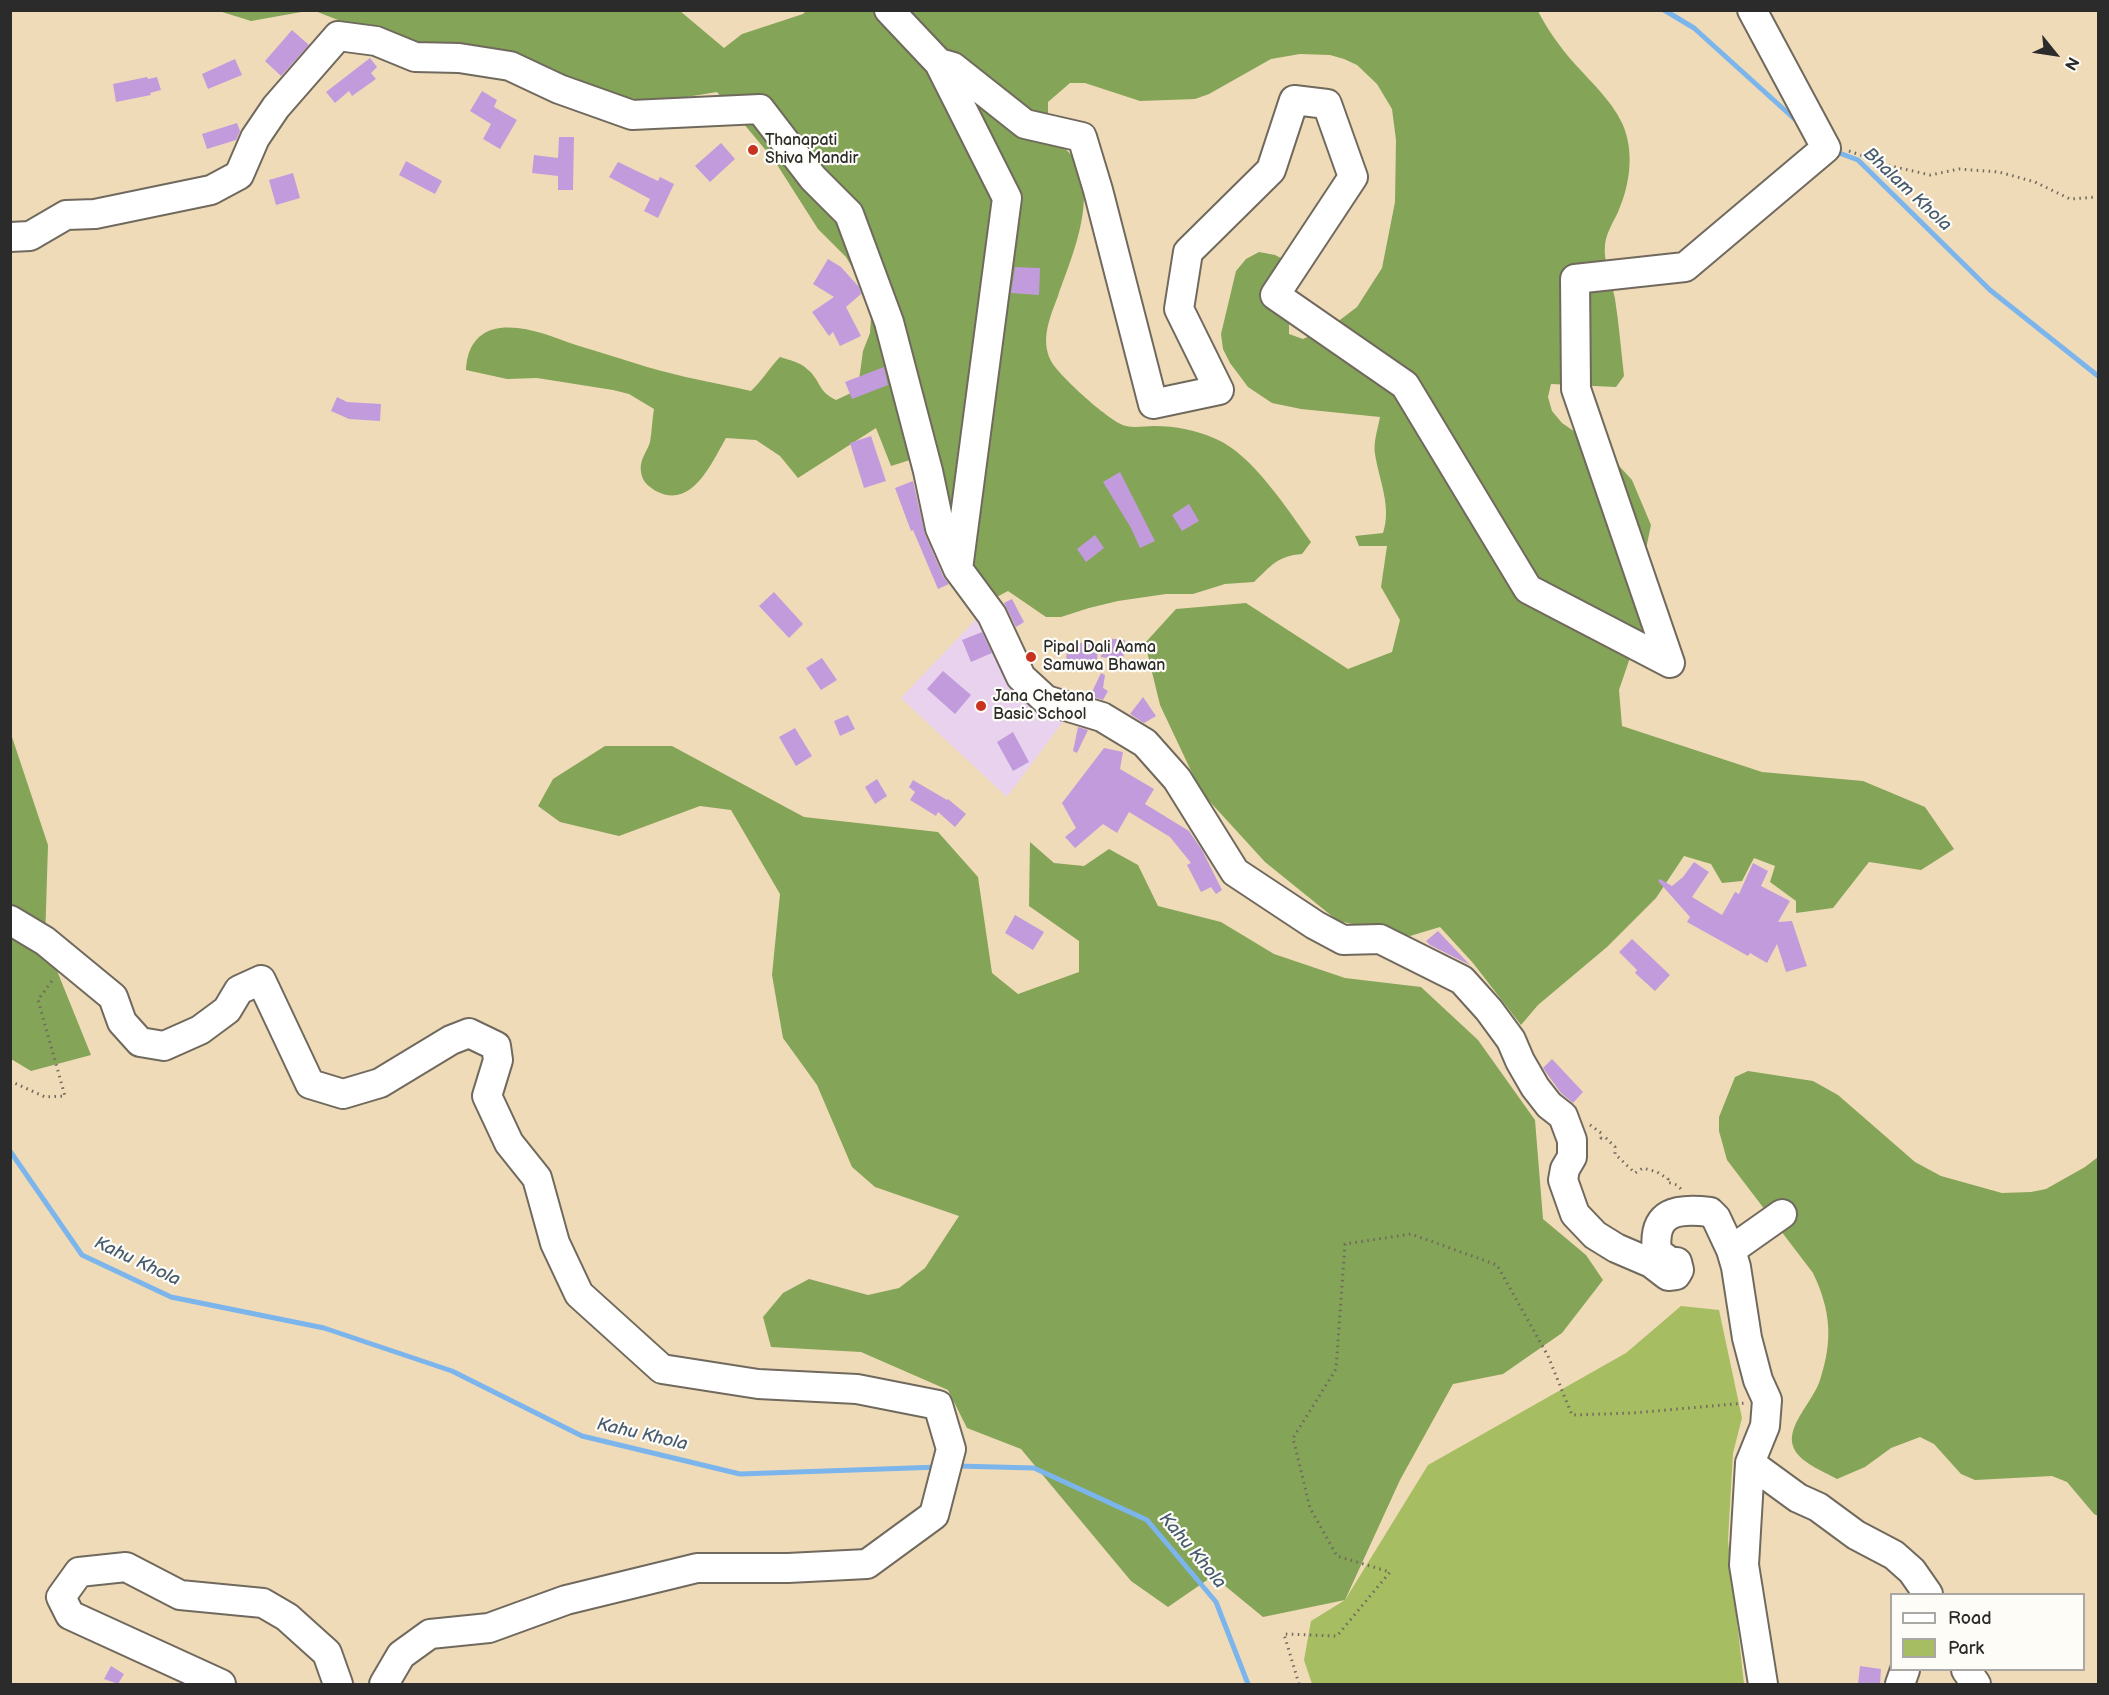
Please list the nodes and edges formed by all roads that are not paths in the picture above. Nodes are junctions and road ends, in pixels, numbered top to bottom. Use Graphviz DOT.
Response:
graph roads {
  1 [pos="889,10"];
  2 [pos="1752,10"];
  3 [pos="939,63"];
  4 [pos="10,237"];
  5 [pos="958,569"];
  6 [pos="10,920"];
  7 [pos="1782,1214"];
  8 [pos="1731,1250"];
  9 [pos="1750,1463"];
  10 [pos="1927,1593"];
  11 [pos="1967,1671"];
  12 [pos="220,1684"];
  13 [pos="338,1684"];
  14 [pos="384,1684"];
  15 [pos="1763,1684"];
  16 [pos="1976,1684"];
  1 -- 3 [label="street"];
  2 -- 3 [label="street"];
  3 -- 5 [label="street"];
  4 -- 5 [label="street"];
  5 -- 8 [label="street"];
  6 -- 14 [label="street"];
  7 -- 8 [label="street"];
  8 -- 9 [label="street"];
  9 -- 10 [label="street"];
  9 -- 15 [label="street"];
  11 -- 16 [label="street"];
  12 -- 13 [label="street"];
}
